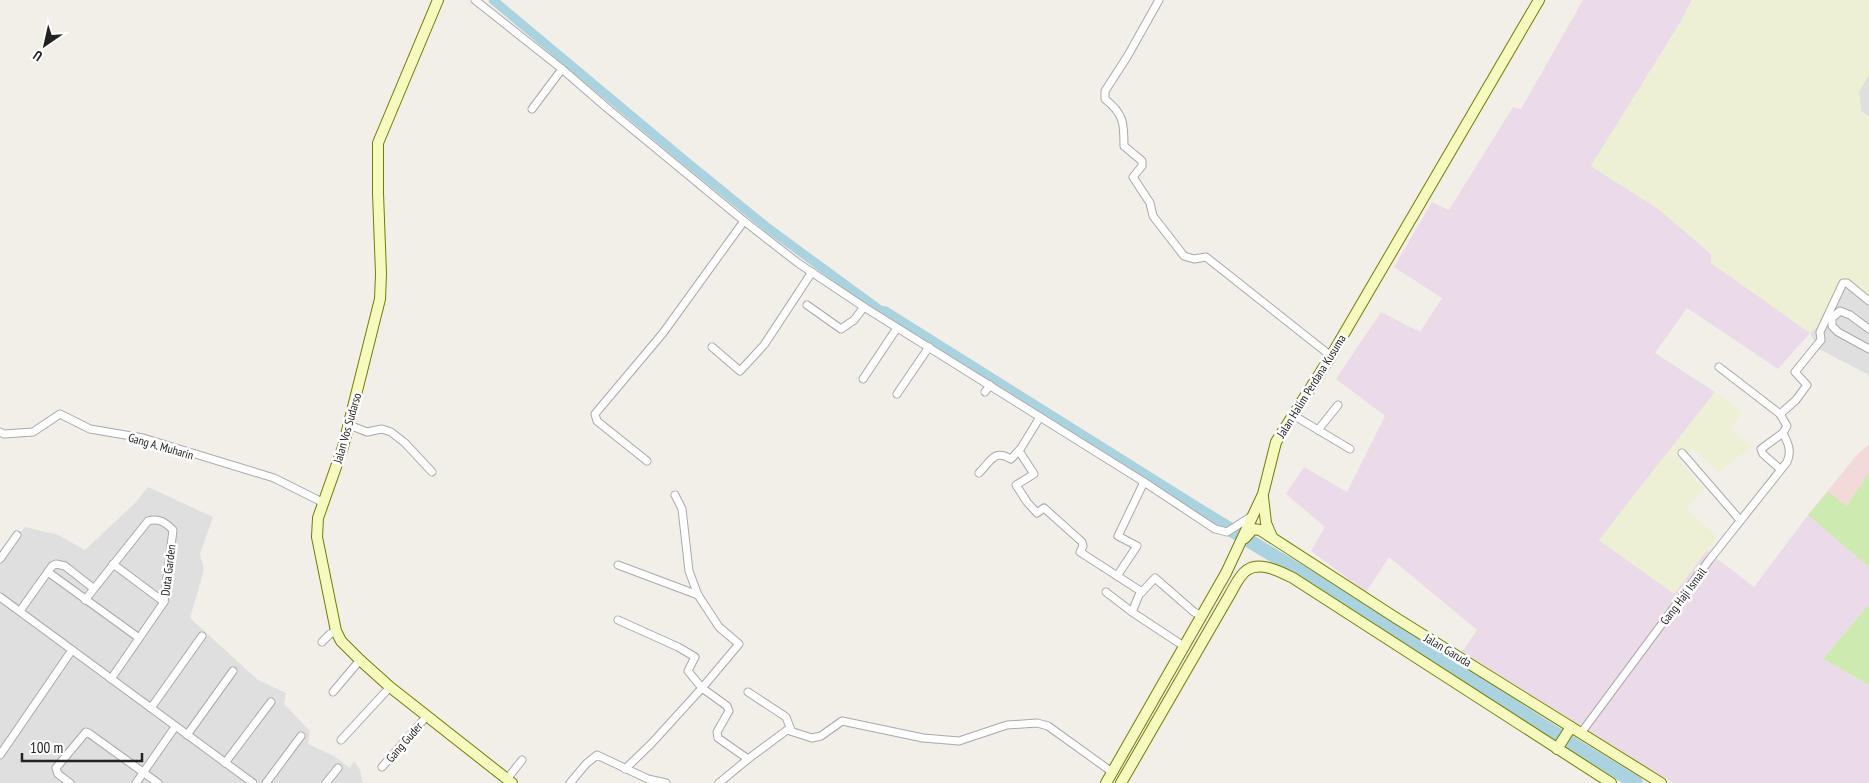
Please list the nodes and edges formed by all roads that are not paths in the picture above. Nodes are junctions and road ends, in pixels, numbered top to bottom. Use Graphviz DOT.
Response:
graph roads {
  1 [pos="438,0"];
  2 [pos="476,0"];
  3 [pos="1159,0"];
  4 [pos="1539,0"];
  5 [pos="562,69"];
  6 [pos="532,110"];
  7 [pos="744,221"];
  8 [pos="812,272"];
  9 [pos="1869,301"];
  10 [pos="807,305"];
  11 [pos="864,307"];
  12 [pos="897,328"];
  13 [pos="1869,329"];
  14 [pos="712,347"];
  15 [pos="929,347"];
  16 [pos="1869,349"];
  17 [pos="1331,356"];
  18 [pos="1719,367"];
  19 [pos="863,379"];
  20 [pos="990,385"];
  21 [pos="985,392"];
  22 [pos="898,394"];
  23 [pos="1338,404"];
  24 [pos="1780,414"];
  25 [pos="1293,415"];
  26 [pos="1040,416"];
  27 [pos="348,425"];
  28 [pos="1318,430"];
  29 [pos="0,432"];
  30 [pos="1783,433"];
  31 [pos="1350,449"];
  32 [pos="1019,451"];
  33 [pos="1682,452"];
  34 [pos="647,461"];
  35 [pos="1780,469"];
  36 [pos="432,472"];
  37 [pos="979,472"];
  38 [pos="1144,482"];
  39 [pos="1262,494"];
  40 [pos="675,495"];
  41 [pos="324,503"];
  42 [pos="1740,520"];
  43 [pos="18,536"];
  44 [pos="1242,537"];
  45 [pos="1272,537"];
  46 [pos="0,559"];
  47 [pos="112,564"];
  48 [pos="618,565"];
  49 [pos="48,572"];
  50 [pos="1117,576"];
  51 [pos="93,588"];
  52 [pos="1106,592"];
  53 [pos="1142,592"];
  54 [pos="698,595"];
  55 [pos="0,597"];
  56 [pos="85,600"];
  57 [pos="164,602"];
  58 [pos="20,611"];
  59 [pos="1132,612"];
  60 [pos="1202,616"];
  61 [pos="618,620"];
  62 [pos="336,631"];
  63 [pos="202,636"];
  64 [pos="138,638"];
  65 [pos="322,642"];
  66 [pos="1185,647"];
  67 [pos="72,650"];
  68 [pos="360,660"];
  69 [pos="233,671"];
  70 [pos="110,678"];
  71 [pos="390,687"];
  72 [pos="702,688"];
  73 [pos="333,692"];
  74 [pos="748,692"];
  75 [pos="271,702"];
  76 [pos="151,708"];
  77 [pos="426,716"];
  78 [pos="175,727"];
  79 [pos="791,730"];
  80 [pos="1569,730"];
  81 [pos="1581,733"];
  82 [pos="187,736"];
  83 [pos="301,736"];
  84 [pos="340,740"];
  85 [pos="1558,747"];
  86 [pos="0,756"];
  87 [pos="748,759"];
  88 [pos="522,760"];
  89 [pos="225,763"];
  90 [pos="382,767"];
  91 [pos="338,768"];
  92 [pos="625,769"];
  93 [pos="1112,772"];
  94 [pos="144,773"];
  95 [pos="509,781"];
  96 [pos="70,783"];
  97 [pos="136,783"];
  98 [pos="158,783"];
  99 [pos="253,783"];
  100 [pos="266,783"];
  101 [pos="326,783"];
  102 [pos="570,783"];
  103 [pos="666,783"];
  104 [pos="719,783"];
  105 [pos="1106,783"];
  106 [pos="1122,783"];
  107 [pos="1611,783"];
  108 [pos="1661,783"];
  1 -- 27 [label="main road, Jalan Vos Sudarso"];
  2 -- 5 [label="street"];
  3 -- 17 [label="street"];
  4 -- 17 [label="main road, Jalan Halim Perdana Kusuma"];
  5 -- 6 [label="street"];
  5 -- 7 [label="street"];
  7 -- 8 [label="street"];
  7 -- 34 [label="street"];
  8 -- 11 [label="street"];
  8 -- 14 [label="street"];
  9 -- 24 [label="street"];
  10 -- 11 [label="street"];
  11 -- 12 [label="street"];
  12 -- 15 [label="street"];
  12 -- 19 [label="street"];
  13 -- 16 [label="street"];
  15 -- 20 [label="street"];
  15 -- 22 [label="street"];
  17 -- 25 [label="main road, Jalan Halim Perdana Kusuma"];
  18 -- 24 [label="street"];
  20 -- 21 [label="street"];
  20 -- 26 [label="street"];
  23 -- 28 [label="street"];
  24 -- 30 [label="street"];
  25 -- 28 [label="street"];
  25 -- 39 [label="main road, Jalan Halim Perdana Kusuma"];
  26 -- 32 [label="street"];
  26 -- 38 [label="street"];
  27 -- 36 [label="street"];
  27 -- 41 [label="main road, Jalan Vos Sudarso"];
  28 -- 31 [label="street"];
  29 -- 41 [label="street, Gang A. Muharin"];
  30 -- 35 [label="street, Gang Haji Ismail"];
  30 -- 35 [label="street"];
  32 -- 37 [label="street"];
  32 -- 50 [label="street"];
  33 -- 42 [label="street"];
  35 -- 42 [label="street, Gang Haji Ismail"];
  38 -- 44 [label="street"];
  38 -- 50 [label="street"];
  39 -- 44 [label="main road, Jalan Halim Perdana Kusuma"];
  39 -- 45 [label="main road"];
  40 -- 54 [label="street"];
  41 -- 62 [label="main road, Jalan Vos Sudarso"];
  42 -- 81 [label="street, Gang Haji Ismail"];
  43 -- 46 [label="street"];
  44 -- 45 [label="main road, Jalan Garuda"];
  44 -- 60 [label="main road, Jalan Halim Perdana Kusuma"];
  45 -- 80 [label="main road, Jalan Garuda"];
  47 -- 51 [label="street, Duta Garden"];
  47 -- 57 [label="street"];
  47 -- 57 [label="street, Duta Garden"];
  48 -- 54 [label="street"];
  49 -- 51 [label="street"];
  49 -- 56 [label="street"];
  49 -- 58 [label="street"];
  50 -- 53 [label="street"];
  51 -- 56 [label="street, Duta Garden"];
  52 -- 59 [label="street"];
  53 -- 59 [label="street"];
  53 -- 60 [label="street"];
  54 -- 72 [label="street"];
  55 -- 58 [label="street"];
  56 -- 64 [label="street"];
  57 -- 64 [label="street, Duta Garden"];
  58 -- 67 [label="street"];
  59 -- 66 [label="street"];
  60 -- 66 [label="main road, Jalan Halim Perdana Kusuma"];
  61 -- 72 [label="street"];
  62 -- 65 [label="street"];
  62 -- 68 [label="main road, Jalan Vos Sudarso"];
  63 -- 76 [label="street"];
  64 -- 70 [label="street, Duta Garden"];
  66 -- 93 [label="main road, Jalan Halim Perdana Kusuma"];
  67 -- 70 [label="street"];
  67 -- 86 [label="street"];
  68 -- 71 [label="main road, Jalan Vos Sudarso"];
  68 -- 73 [label="street"];
  69 -- 82 [label="street"];
  70 -- 76 [label="street"];
  71 -- 77 [label="main road, Jalan Vos Sudarso"];
  71 -- 84 [label="street"];
  72 -- 87 [label="street"];
  72 -- 92 [label="street"];
  74 -- 79 [label="street"];
  75 -- 89 [label="street"];
  76 -- 78 [label="street"];
  77 -- 90 [label="street, Gang Guder"];
  77 -- 95 [label="main road, Jalan Vos Sudarso"];
  78 -- 82 [label="street"];
  78 -- 94 [label="street"];
  79 -- 87 [label="street"];
  79 -- 93 [label="street"];
  80 -- 81 [label="main road, Jalan Garuda"];
  80 -- 85 [label="main road"];
  81 -- 108 [label="main road, Jalan Garuda"];
  82 -- 89 [label="street"];
  83 -- 100 [label="street"];
  85 -- 106 [label="main road, Jalan Garuda"];
  85 -- 107 [label="main road, Jalan Garuda"];
  87 -- 104 [label="street"];
  88 -- 95 [label="street"];
  89 -- 99 [label="street"];
  91 -- 101 [label="street"];
  92 -- 102 [label="street"];
  92 -- 103 [label="street"];
  93 -- 105 [label="main road, Jalan Halim Perdana Kusuma"];
  94 -- 96 [label="street"];
  94 -- 97 [label="street"];
  94 -- 98 [label="street"];
}
